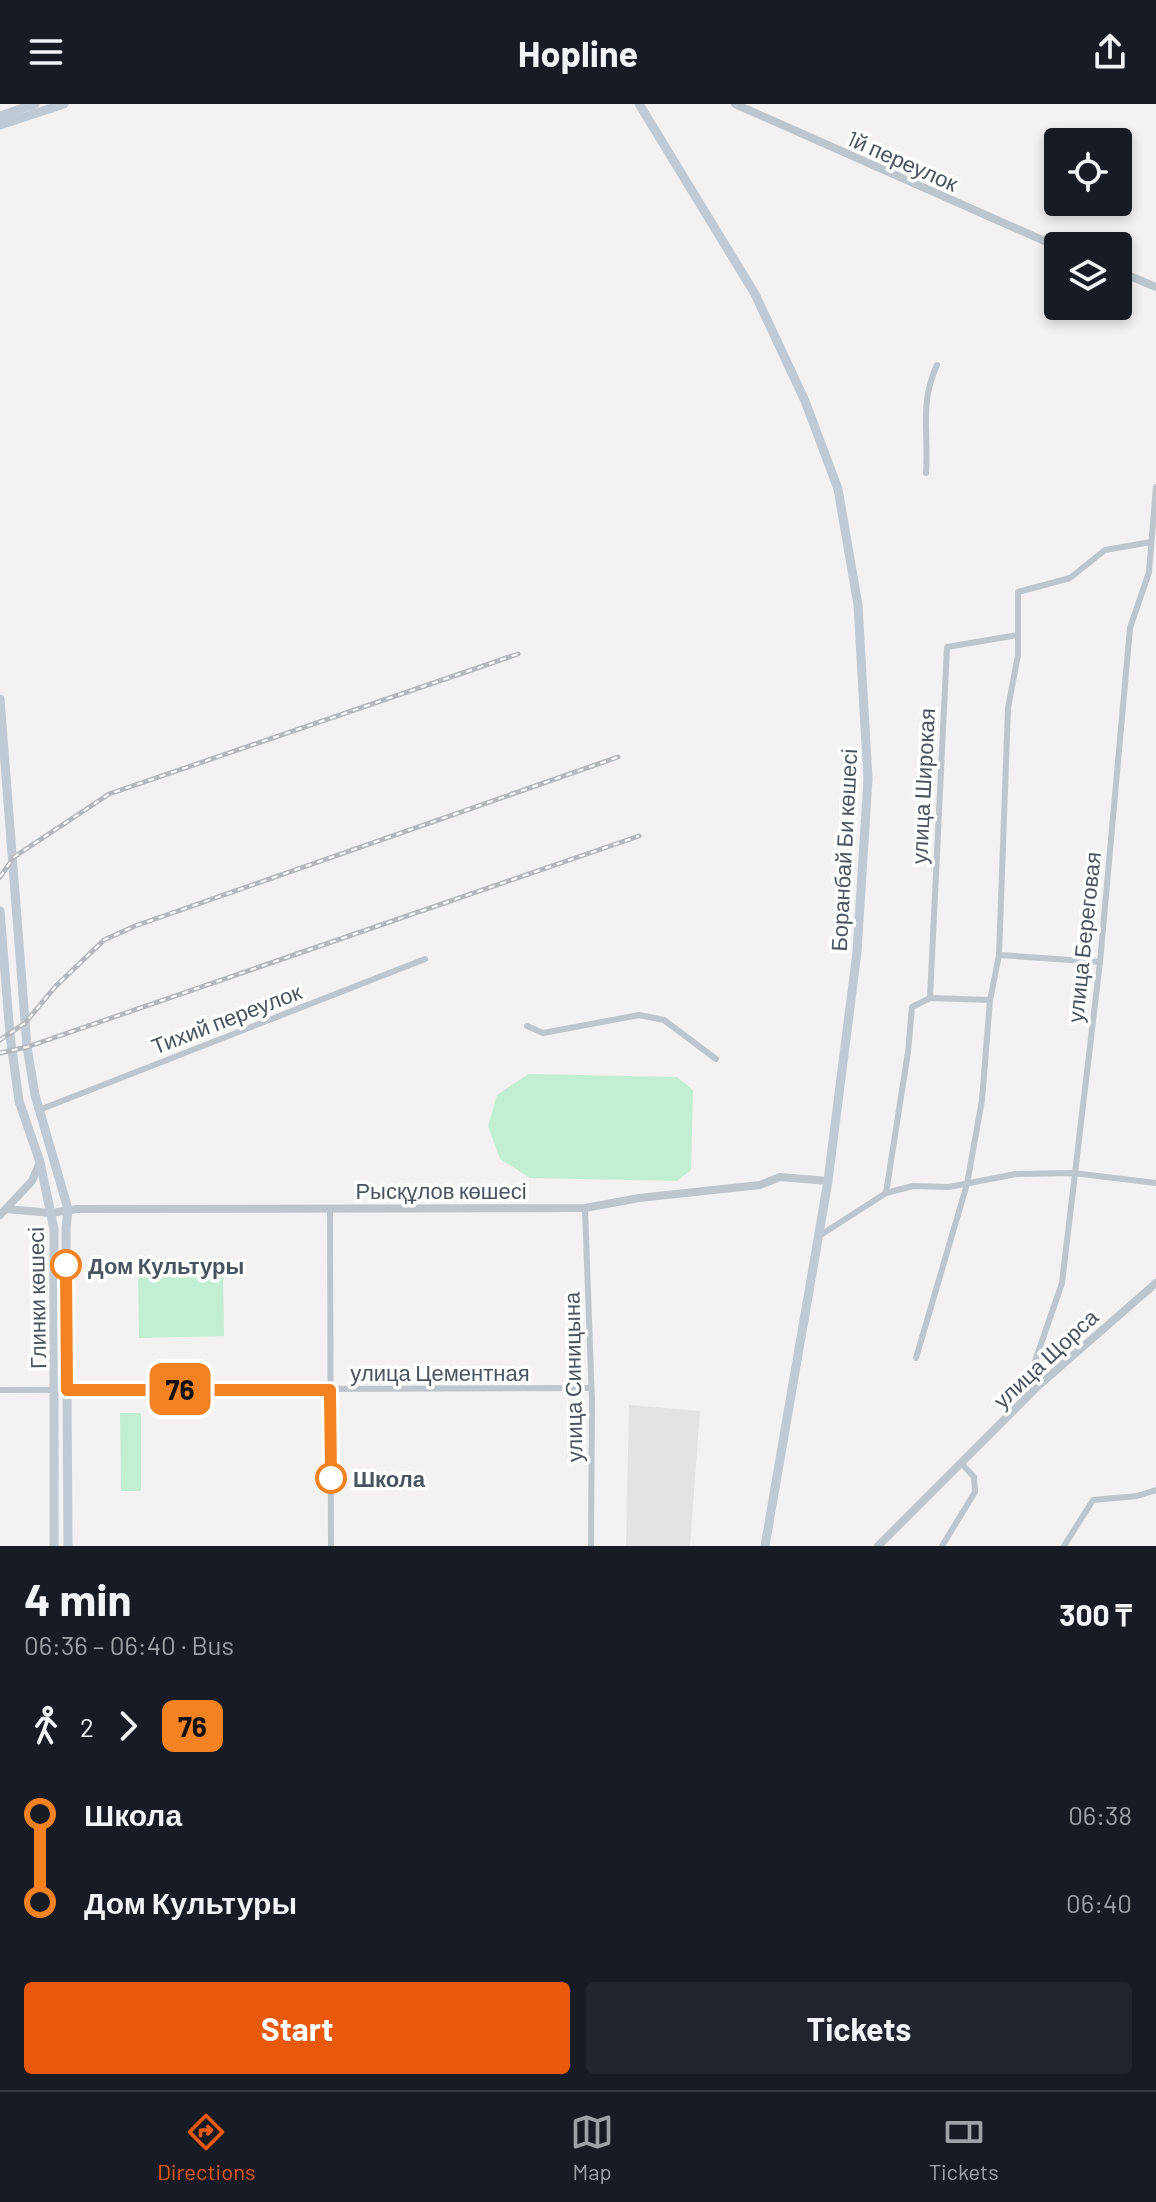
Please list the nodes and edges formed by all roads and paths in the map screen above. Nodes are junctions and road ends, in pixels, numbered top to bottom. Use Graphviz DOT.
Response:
graph roads {
  1 [pos="35,104"];
  2 [pos="64,104"];
  3 [pos="639,104"];
  4 [pos="735,104"];
  5 [pos="0,116"];
  6 [pos="0,125"];
  7 [pos="1044,241"];
  8 [pos="1132,277"];
  9 [pos="1156,287"];
  10 [pos="937,365"];
  11 [pos="926,473"];
  12 [pos="1156,487"];
  13 [pos="1154,515"];
  14 [pos="1151,542"];
  15 [pos="1149,572"];
  16 [pos="1156,579"];
  17 [pos="1018,635"];
  18 [pos="0,699"];
  19 [pos="4,781"];
  20 [pos="0,911"];
  21 [pos="999,955"];
  22 [pos="425,959"];
  23 [pos="1100,962"];
  24 [pos="930,998"];
  25 [pos="990,1000"];
  26 [pos="527,1026"];
  27 [pos="716,1059"];
  28 [pos="34,1089"];
  29 [pos="18,1093"];
  30 [pos="39,1110"];
  31 [pos="40,1162"];
  32 [pos="1073,1173"];
  33 [pos="828,1181"];
  34 [pos="1156,1183"];
  35 [pos="967,1184"];
  36 [pos="886,1193"];
  37 [pos="330,1208"];
  38 [pos="585,1208"];
  39 [pos="68,1209"];
  40 [pos="3,1212"];
  41 [pos="51,1213"];
  42 [pos="819,1236"];
  43 [pos="1156,1283"];
  44 [pos="916,1358"];
  45 [pos="1037,1387"];
  46 [pos="591,1388"];
  47 [pos="0,1390"];
  48 [pos="61,1390"];
  49 [pos="330,1390"];
  50 [pos="962,1464"];
  51 [pos="1156,1490"];
  52 [pos="54,1546"];
  53 [pos="68,1546"];
  54 [pos="331,1546"];
  55 [pos="591,1546"];
  56 [pos="765,1546"];
  57 [pos="878,1546"];
  58 [pos="942,1546"];
  59 [pos="1064,1546"];
  1 -- 5 [label="main road"];
  2 -- 6 [label="main road"];
  3 -- 33 [label="main road, Боранбай Би көшесі"];
  4 -- 7 [label="street, 1й переулок"];
  8 -- 9 [label="street"];
  10 -- 11 [label="street"];
  12 -- 13 [label="street, улица Береговая"];
  13 -- 14 [label="street, улица Береговая"];
  14 -- 15 [label="street, улица Береговая"];
  14 -- 17 [label="street"];
  15 -- 16 [label="street"];
  15 -- 23 [label="street, улица Береговая"];
  17 -- 21 [label="street"];
  17 -- 24 [label="street, улица Широкая"];
  18 -- 19 [label="main road, Глинки көшесі"];
  19 -- 28 [label="main road, Глинки көшесі"];
  20 -- 29 [label="main road, Глинки көшесі"];
  21 -- 23 [label="street"];
  21 -- 25 [label="street"];
  22 -- 30 [label="street, Тихий переулок"];
  23 -- 32 [label="street, улица Береговая"];
  24 -- 25 [label="street"];
  24 -- 36 [label="street"];
  25 -- 35 [label="street"];
  26 -- 27 [label="street"];
  28 -- 29 [label="street"];
  28 -- 30 [label="main road, Глинки көшесі"];
  29 -- 31 [label="main road, Глинки көшесі"];
  30 -- 39 [label="main road, Глинки көшесі"];
  31 -- 40 [label="street"];
  31 -- 41 [label="main road, Глинки көшесі"];
  32 -- 34 [label="street"];
  32 -- 35 [label="street"];
  32 -- 45 [label="street, улица Береговая"];
  33 -- 38 [label="street, Рысқұлов көшесі"];
  33 -- 42 [label="main road, Боранбай Би көшесі"];
  35 -- 36 [label="street"];
  35 -- 44 [label="street"];
  36 -- 42 [label="street"];
  37 -- 38 [label="street, Рысқұлов көшесі"];
  37 -- 39 [label="street, Рысқұлов көшесі"];
  37 -- 49 [label="street"];
  38 -- 46 [label="street, улица Синицына"];
  39 -- 41 [label="street, Рысқұлов көшесі"];
  39 -- 48 [label="main road, Глинки көшесі"];
  40 -- 41 [label="street, Рысқұлов көшесі"];
  41 -- 48 [label="main road, Глинки көшесі"];
  42 -- 56 [label="main road, Боранбай Би көшесі"];
  43 -- 45 [label="street, улица Щорса"];
  45 -- 50 [label="street, улица Щорса"];
  46 -- 49 [label="street, улица Цементная"];
  46 -- 55 [label="street, улица Синицына"];
  47 -- 48 [label="street, улица Цементная"];
  48 -- 49 [label="street, улица Цементная"];
  48 -- 52 [label="main road, Глинки көшесі"];
  48 -- 53 [label="main road, Глинки көшесі"];
  49 -- 54 [label="street"];
  50 -- 57 [label="street, улица Щорса"];
  50 -- 58 [label="street"];
  51 -- 59 [label="street"];
}
